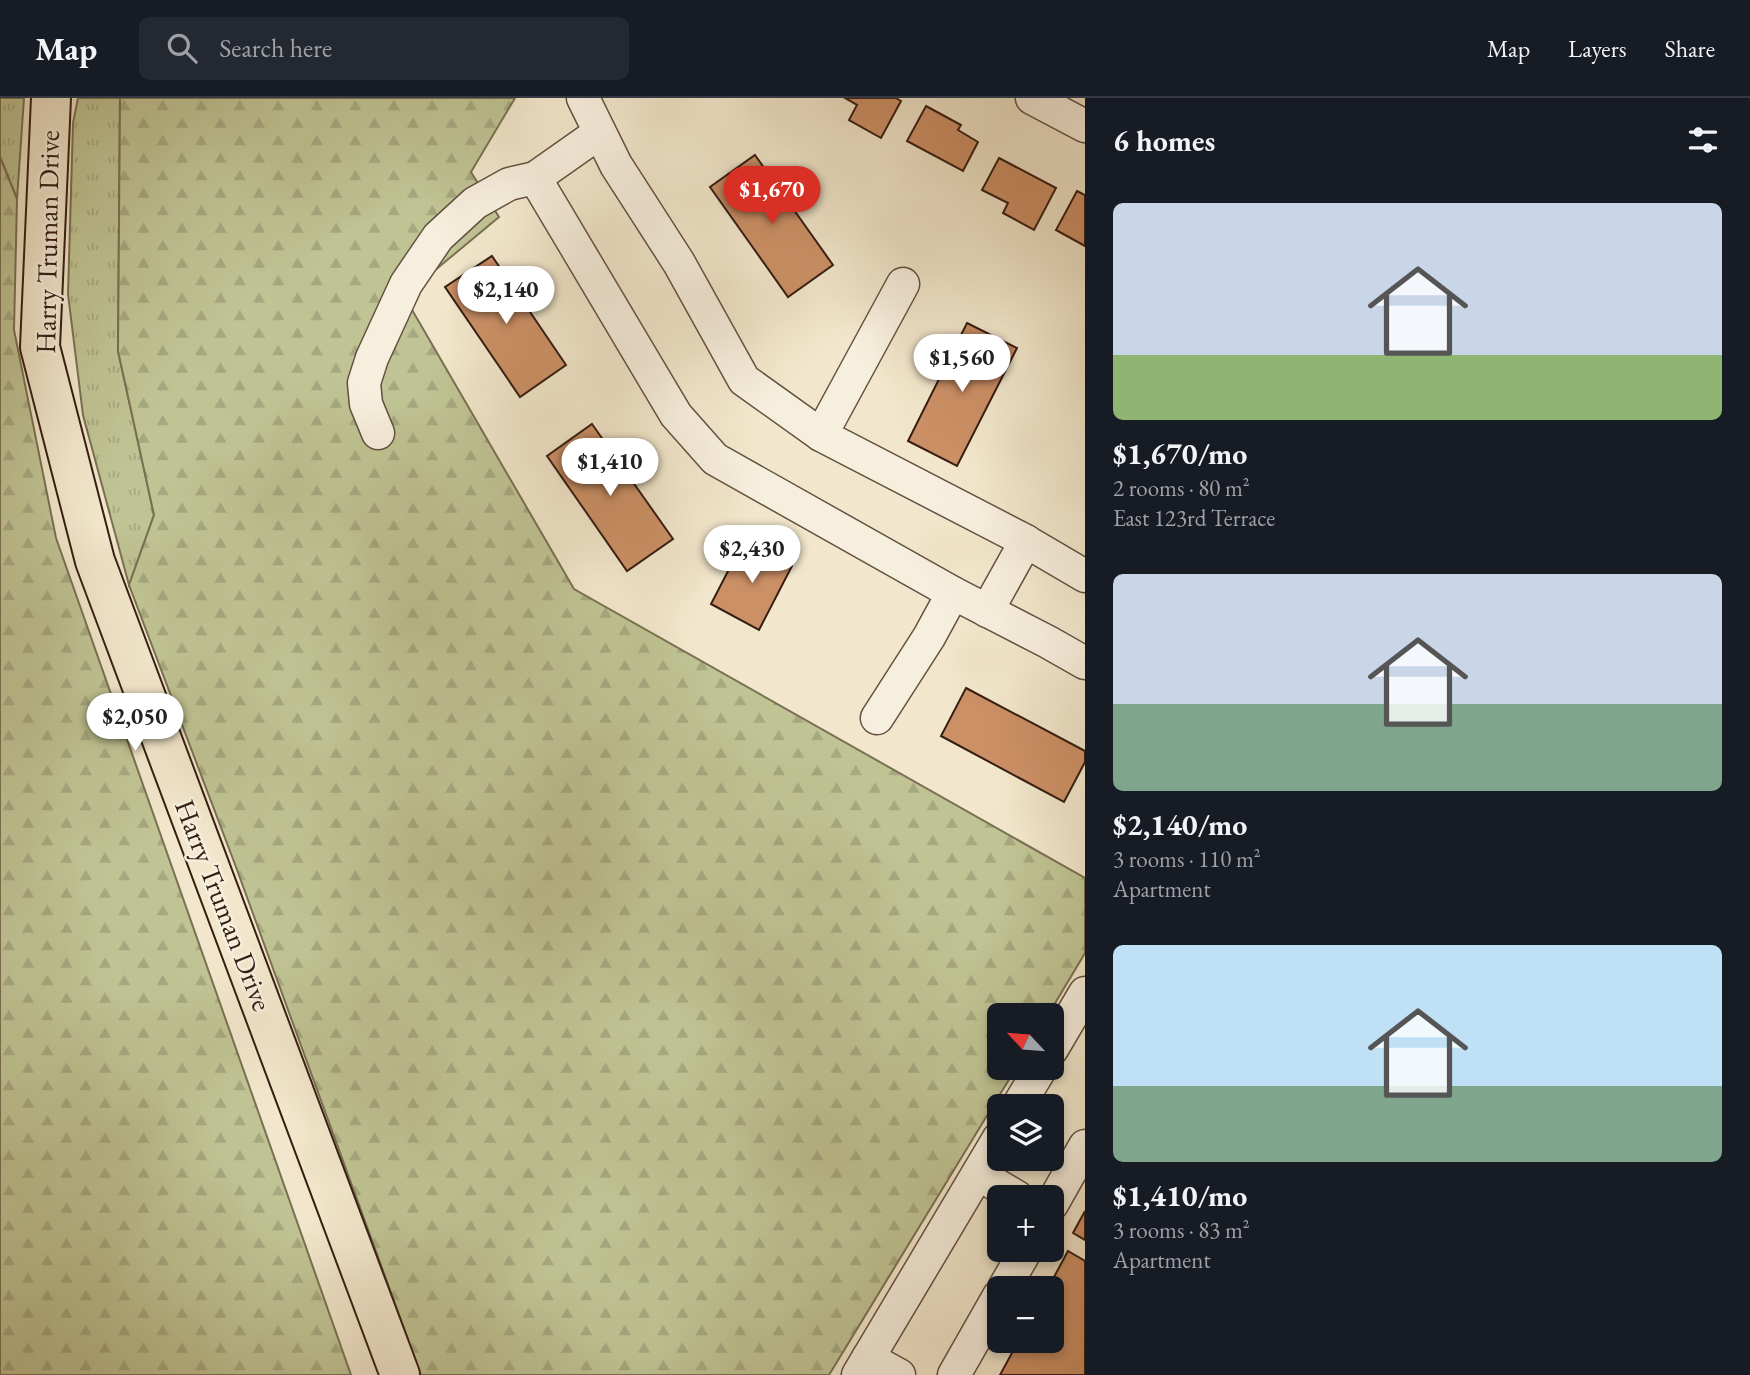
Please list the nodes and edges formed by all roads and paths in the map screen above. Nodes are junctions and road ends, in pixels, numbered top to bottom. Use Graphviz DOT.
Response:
graph roads {
  1 [pos="51,98"];
  2 [pos="583,98"];
  3 [pos="1032,98"];
  4 [pos="1085,126"];
  5 [pos="599,132"];
  6 [pos="535,178"];
  7 [pos="902,284"];
  8 [pos="378,433"];
  9 [pos="821,435"];
  10 [pos="1026,541"];
  11 [pos="1085,576"];
  12 [pos="953,593"];
  13 [pos="988,611"];
  14 [pos="1085,663"];
  15 [pos="877,718"];
  16 [pos="1085,993"];
  17 [pos="1064,1029"];
  18 [pos="1085,1146"];
  19 [pos="987,1159"];
  20 [pos="978,1174"];
  21 [pos="997,1185"];
  22 [pos="1063,1185"];
  23 [pos="987,1317"];
  24 [pos="863,1367"];
  25 [pos="400,1375"];
  26 [pos="899,1375"];
  27 [pos="954,1375"];
  1 -- 25 [label="main road, Harry Truman Drive"];
  2 -- 5 [label="street"];
  3 -- 4 [label="street"];
  5 -- 6 [label="street"];
  5 -- 9 [label="street"];
  6 -- 8 [label="street"];
  6 -- 12 [label="street"];
  7 -- 9 [label="street"];
  9 -- 10 [label="street"];
  10 -- 11 [label="street"];
  10 -- 13 [label="street"];
  12 -- 13 [label="street"];
  12 -- 15 [label="street"];
  13 -- 14 [label="street"];
  16 -- 17 [label="street"];
  18 -- 22 [label="street"];
  19 -- 20 [label="street"];
  20 -- 21 [label="street"];
  20 -- 24 [label="street"];
  23 -- 27 [label="street"];
  24 -- 26 [label="street"];
}
